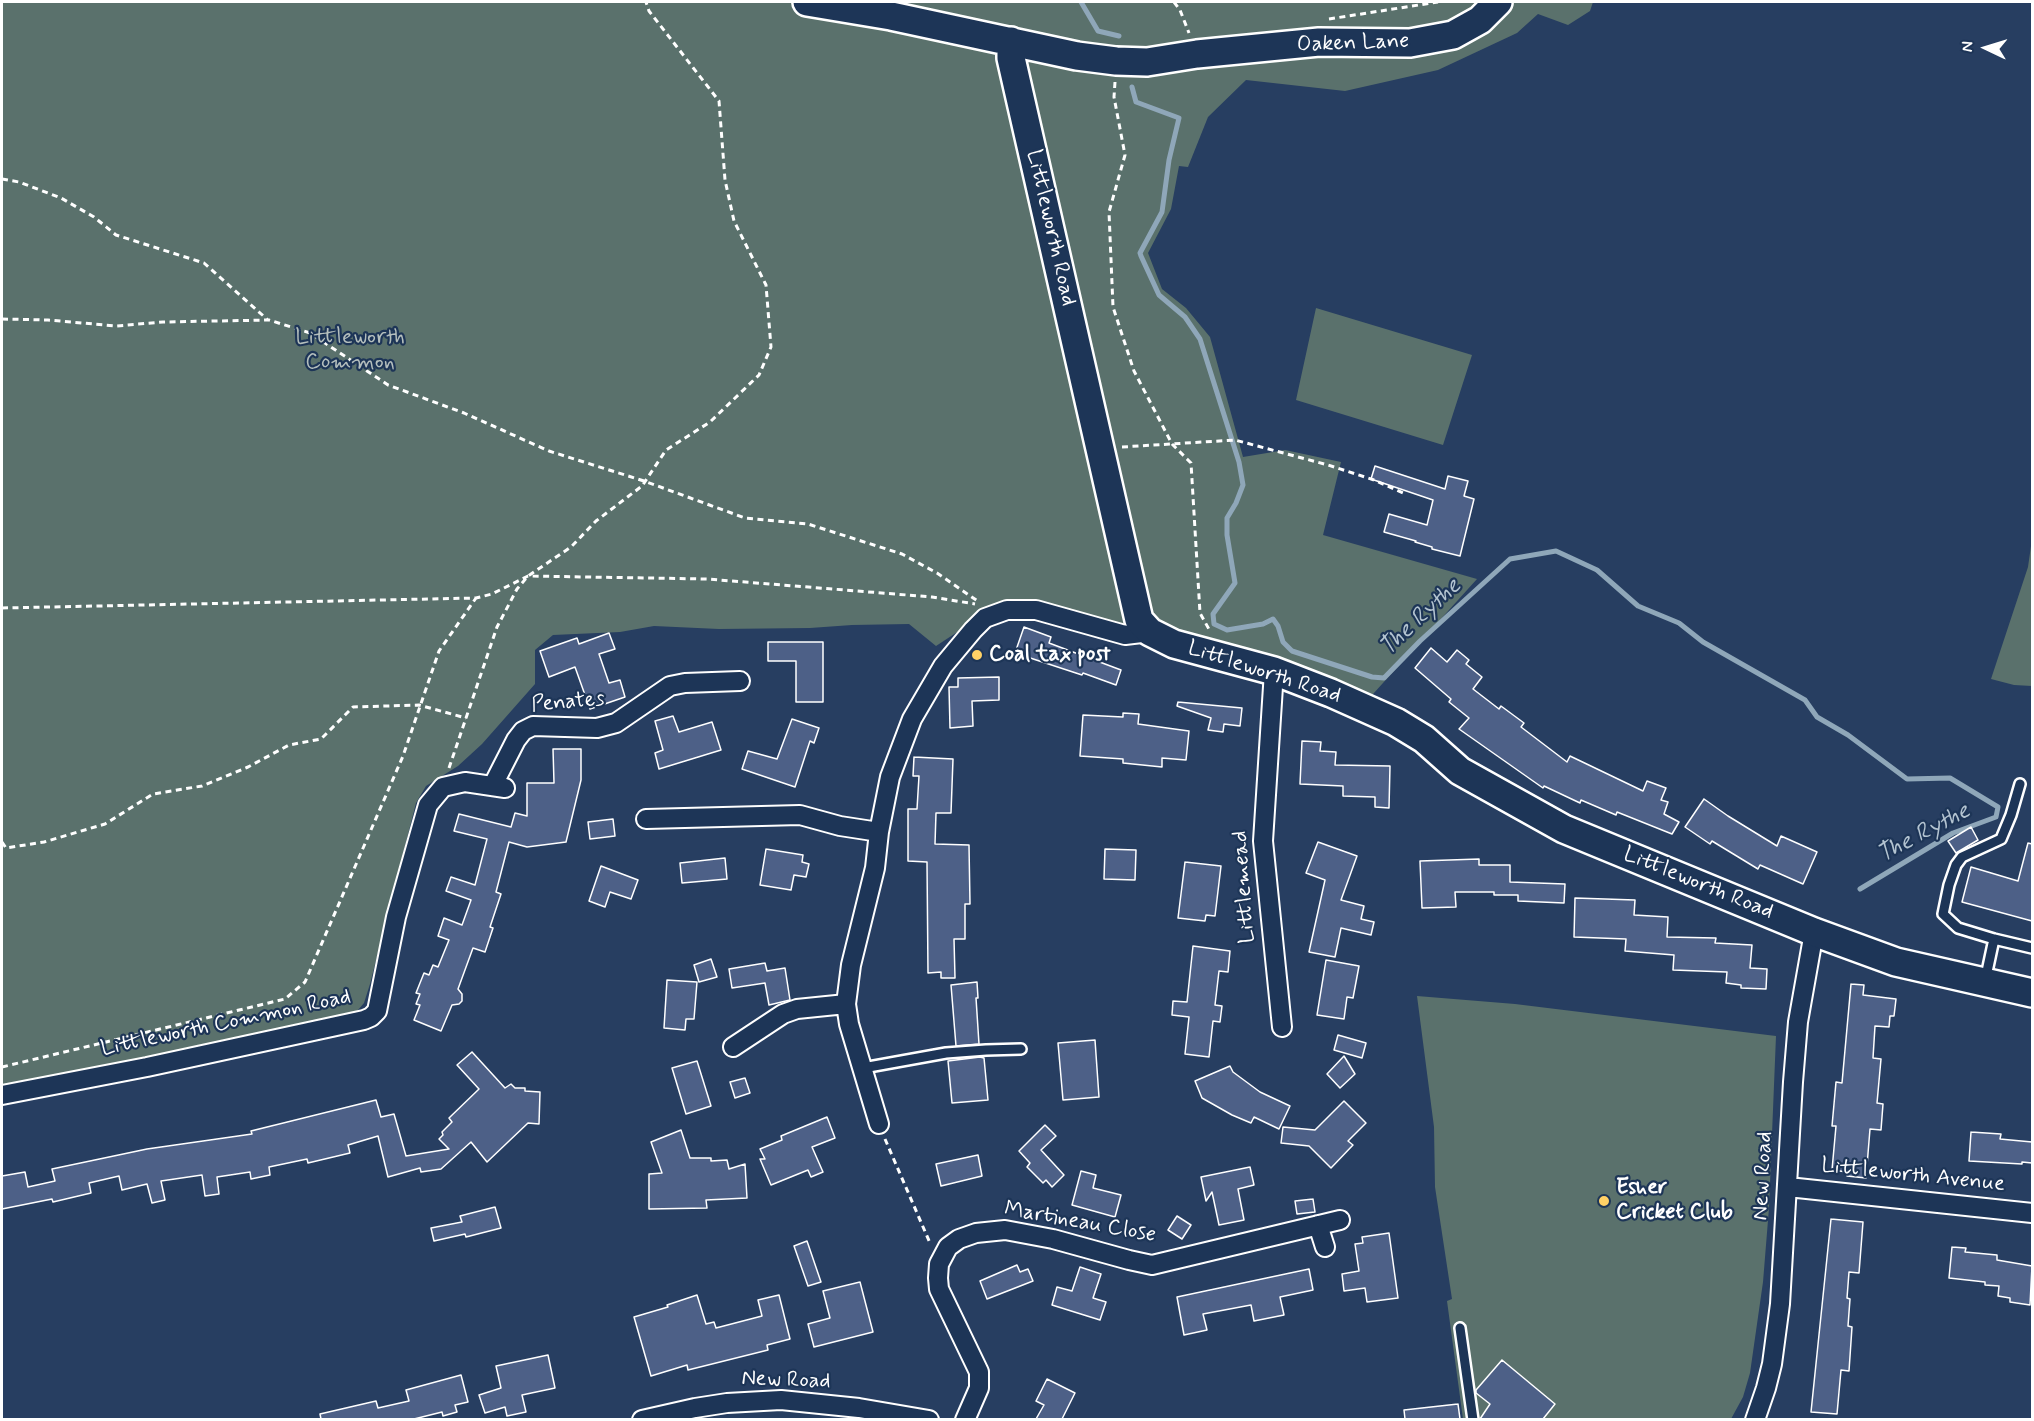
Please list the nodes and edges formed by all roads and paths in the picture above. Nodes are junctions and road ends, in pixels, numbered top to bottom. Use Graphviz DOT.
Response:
graph roads {
  1 [pos="646,2"];
  2 [pos="807,2"];
  3 [pos="1174,2"];
  4 [pos="1498,2"];
  5 [pos="1011,41"];
  6 [pos="1197,54"];
  7 [pos="1116,61"];
  8 [pos="2,179"];
  9 [pos="2,319"];
  10 [pos="269,320"];
  11 [pos="1172,444"];
  12 [pos="1100,448"];
  13 [pos="644,481"];
  14 [pos="1403,493"];
  15 [pos="528,576"];
  16 [pos="476,598"];
  17 [pos="2,608"];
  18 [pos="1150,632"];
  19 [pos="1210,654"];
  20 [pos="1274,671"];
  21 [pos="740,681"];
  22 [pos="419,705"];
  23 [pos="466,718"];
  24 [pos="2020,784"];
  25 [pos="443,787"];
  26 [pos="646,819"];
  27 [pos="879,832"];
  28 [pos="2,842"];
  29 [pos="1814,932"];
  30 [pos="1994,939"];
  31 [pos="2032,948"];
  32 [pos="1985,983"];
  33 [pos="2032,993"];
  34 [pos="846,1004"];
  35 [pos="1282,1027"];
  36 [pos="730,1045"];
  37 [pos="1021,1049"];
  38 [pos="2,1067"];
  39 [pos="863,1068"];
  40 [pos="2,1095"];
  41 [pos="879,1124"];
  42 [pos="1788,1187"];
  43 [pos="2032,1213"];
  44 [pos="1340,1220"];
  45 [pos="1318,1225"];
  46 [pos="1325,1247"];
  47 [pos="939,1264"];
  48 [pos="1460,1328"];
  49 [pos="642,1419"];
  50 [pos="928,1419"];
  51 [pos="965,1419"];
  52 [pos="1473,1419"];
  53 [pos="1755,1419"];
  1 -- 13 [label="path"];
  2 -- 5 [label="street"];
  3 -- 6 [label="path"];
  4 -- 6 [label="street, Oaken Lane"];
  5 -- 7 [label="street"];
  5 -- 12 [label="street, Littleworth Road"];
  6 -- 7 [label="street"];
  7 -- 11 [label="path"];
  8 -- 10 [label="path"];
  9 -- 10 [label="path"];
  10 -- 13 [label="path"];
  11 -- 12 [label="path"];
  11 -- 14 [label="path"];
  11 -- 19 [label="path"];
  12 -- 18 [label="street, Littleworth Road"];
  13 -- 15 [label="path"];
  13 -- 15 [label="path"];
  15 -- 16 [label="path"];
  15 -- 23 [label="path"];
  16 -- 17 [label="path"];
  16 -- 22 [label="path"];
  18 -- 19 [label="street, Littleworth Road"];
  18 -- 27 [label="street"];
  19 -- 20 [label="street, Littleworth Road"];
  20 -- 29 [label="street, Littleworth Road"];
  20 -- 35 [label="street, Littlemead"];
  21 -- 25 [label="street, Penates"];
  22 -- 23 [label="path"];
  22 -- 28 [label="path"];
  22 -- 38 [label="path"];
  23 -- 25 [label="path"];
  24 -- 30 [label="lane"];
  25 -- 40 [label="street, Littleworth Common Road"];
  26 -- 27 [label="street"];
  27 -- 34 [label="street"];
  29 -- 32 [label="street, Littleworth Road"];
  29 -- 42 [label="street, New Road"];
  30 -- 31 [label="lane"];
  30 -- 32 [label="lane"];
  32 -- 33 [label="street, Littleworth Road"];
  34 -- 36 [label="street"];
  34 -- 39 [label="street"];
  37 -- 39 [label="lane"];
  39 -- 41 [label="street"];
  41 -- 47 [label="path"];
  42 -- 43 [label="street, Littleworth Avenue"];
  42 -- 53 [label="street, New Road"];
  44 -- 45 [label="street, Martineau Close"];
  45 -- 46 [label="street"];
  45 -- 47 [label="street, Martineau Close"];
  47 -- 51 [label="street"];
  48 -- 52 [label="lane"];
  49 -- 50 [label="street, New Road"];
}
